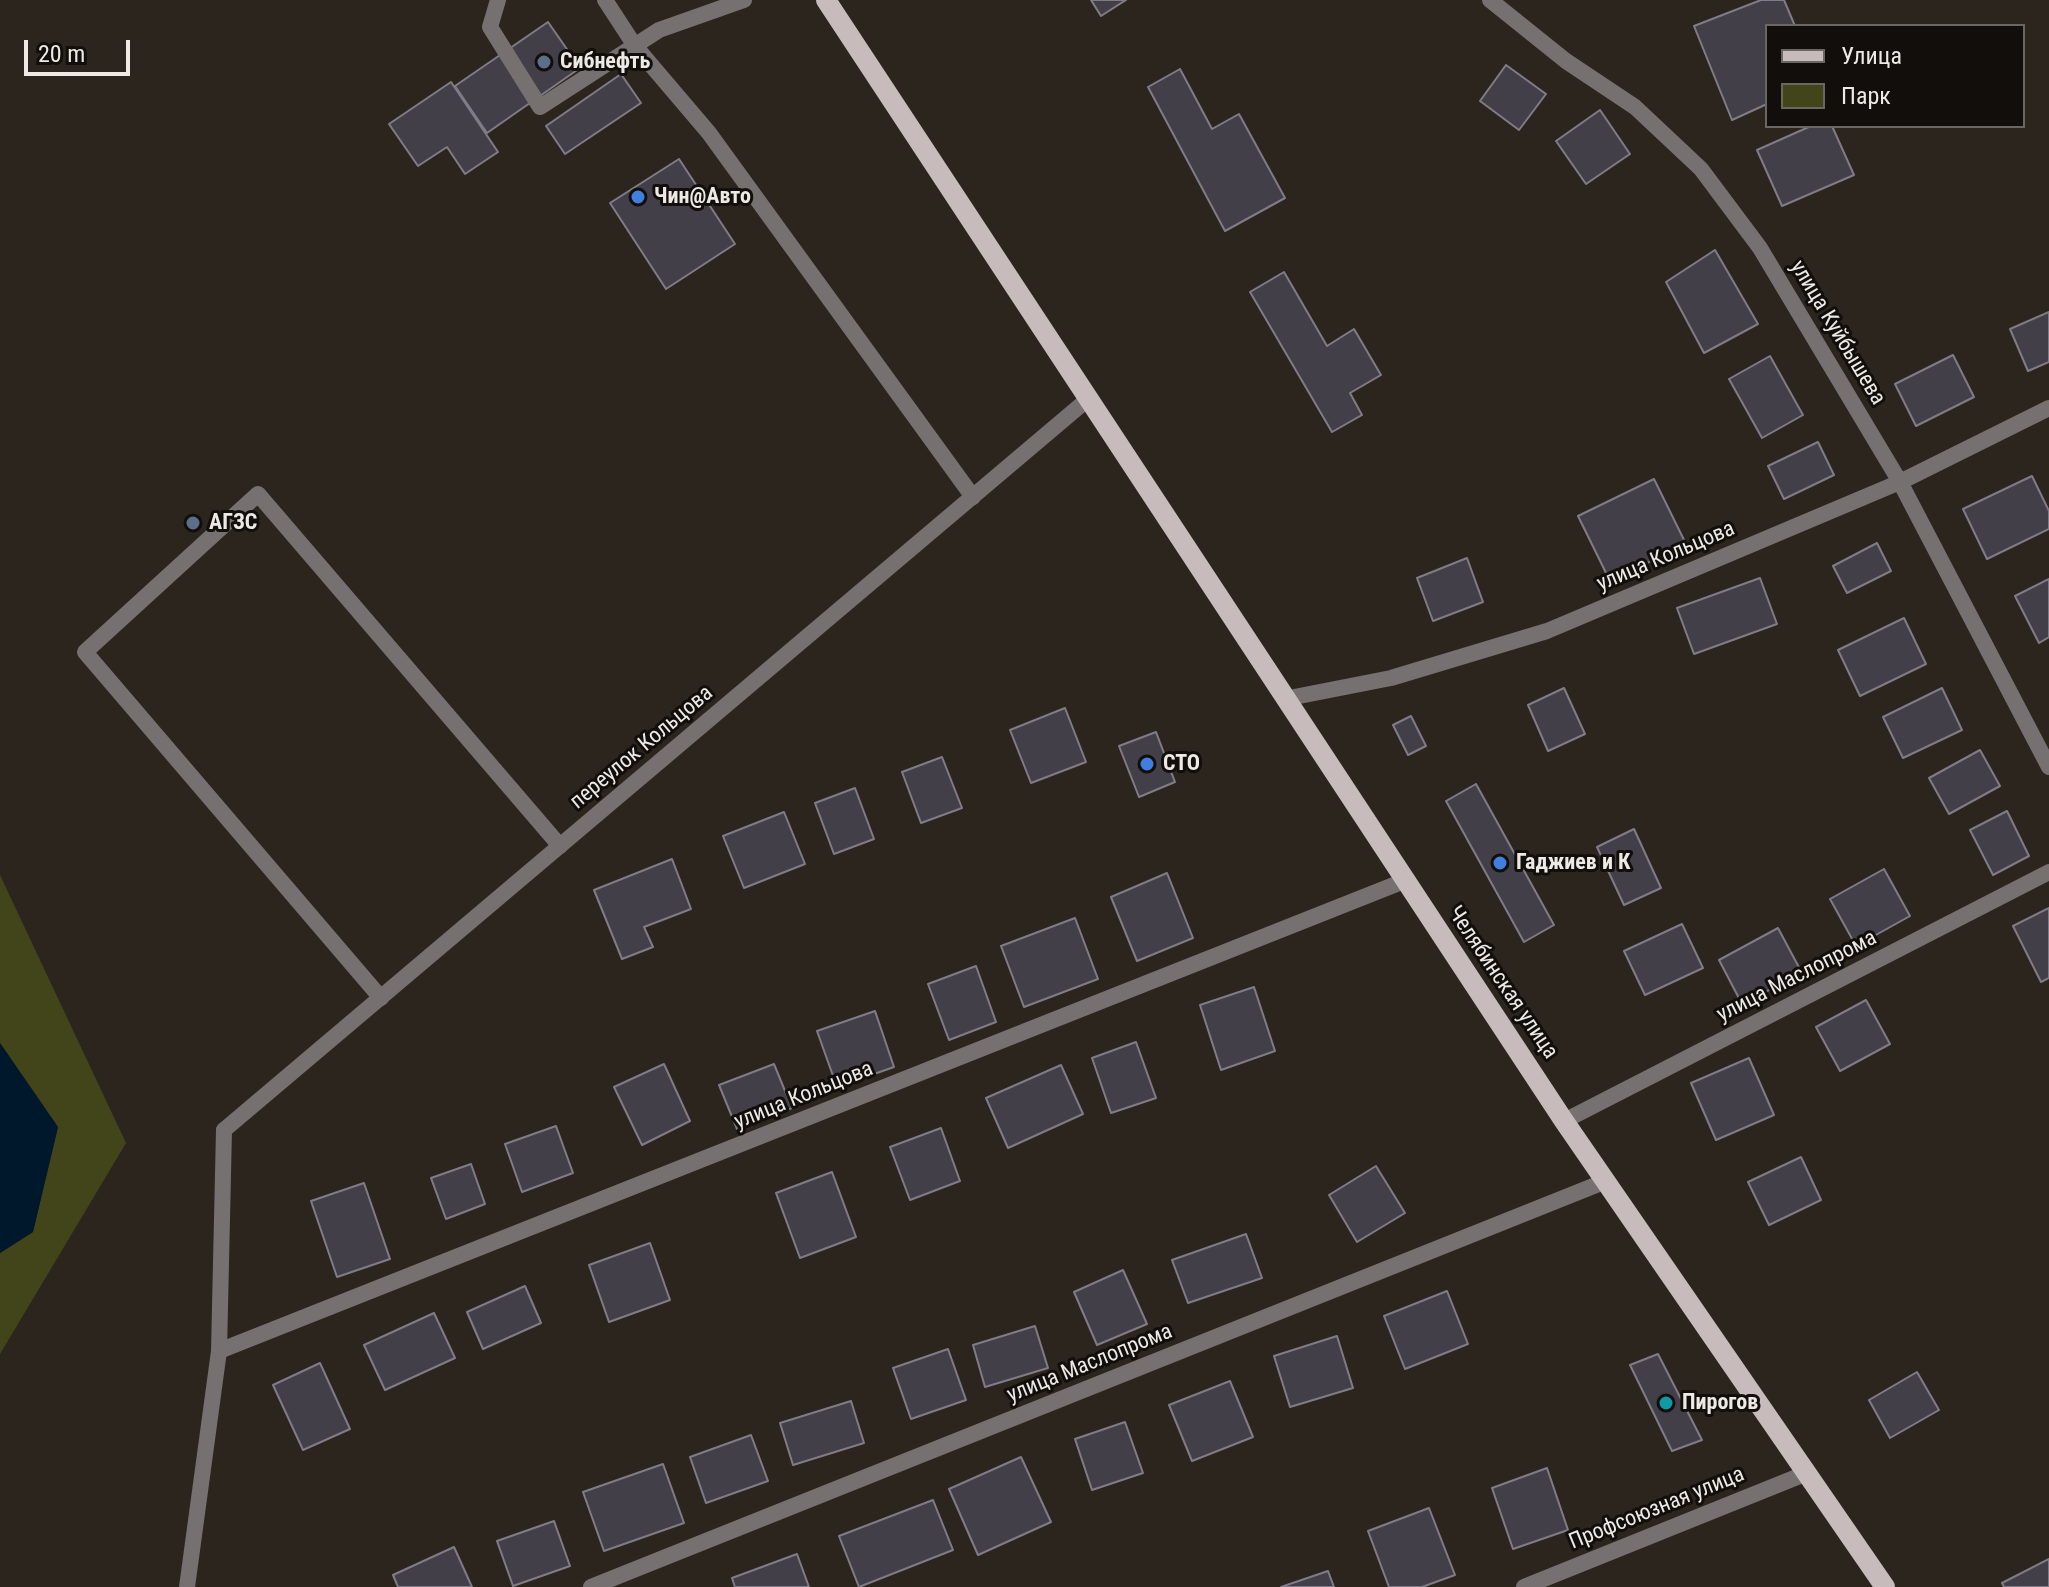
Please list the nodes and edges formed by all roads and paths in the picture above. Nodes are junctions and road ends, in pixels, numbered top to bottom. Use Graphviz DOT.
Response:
graph roads {
  1 [pos="498,0"];
  2 [pos="605,0"];
  3 [pos="744,0"];
  4 [pos="826,0"];
  5 [pos="1490,0"];
  6 [pos="635,46"];
  7 [pos="1088,399"];
  8 [pos="2049,408"];
  9 [pos="1900,482"];
  10 [pos="973,497"];
  11 [pos="1284,699"];
  12 [pos="2049,767"];
  13 [pos="560,846"];
  14 [pos="2049,872"];
  15 [pos="1404,881"];
  16 [pos="381,998"];
  17 [pos="1564,1121"];
  18 [pos="1606,1181"];
  19 [pos="219,1351"];
  20 [pos="1807,1473"];
  21 [pos="187,1587"];
  22 [pos="591,1587"];
  23 [pos="1524,1587"];
  24 [pos="1885,1587"];
  1 -- 6 [label="street"];
  2 -- 6 [label="street"];
  3 -- 6 [label="street"];
  4 -- 7 [label="main road, Челябинская улица"];
  5 -- 9 [label="street, улица Куйбышева"];
  6 -- 10 [label="street"];
  7 -- 10 [label="street, переулок Кольцова"];
  7 -- 11 [label="main road, Челябинская улица"];
  8 -- 9 [label="street, улица Кольцова"];
  9 -- 11 [label="street, улица Кольцова"];
  9 -- 12 [label="street, улица Куйбышева"];
  10 -- 13 [label="street, переулок Кольцова"];
  11 -- 15 [label="main road, Челябинская улица"];
  13 -- 16 [label="street, переулок Кольцова"];
  13 -- 16 [label="street"];
  14 -- 17 [label="street, улица Маслопрома"];
  15 -- 17 [label="main road, Челябинская улица"];
  15 -- 19 [label="street, улица Кольцова"];
  16 -- 19 [label="street, переулок Кольцова"];
  17 -- 18 [label="main road, Челябинская улица"];
  18 -- 20 [label="main road, Челябинская улица"];
  18 -- 22 [label="street, улица Маслопрома"];
  19 -- 21 [label="street"];
  20 -- 23 [label="street, Профсоюзная улица"];
  20 -- 24 [label="main road, Челябинская улица"];
}
